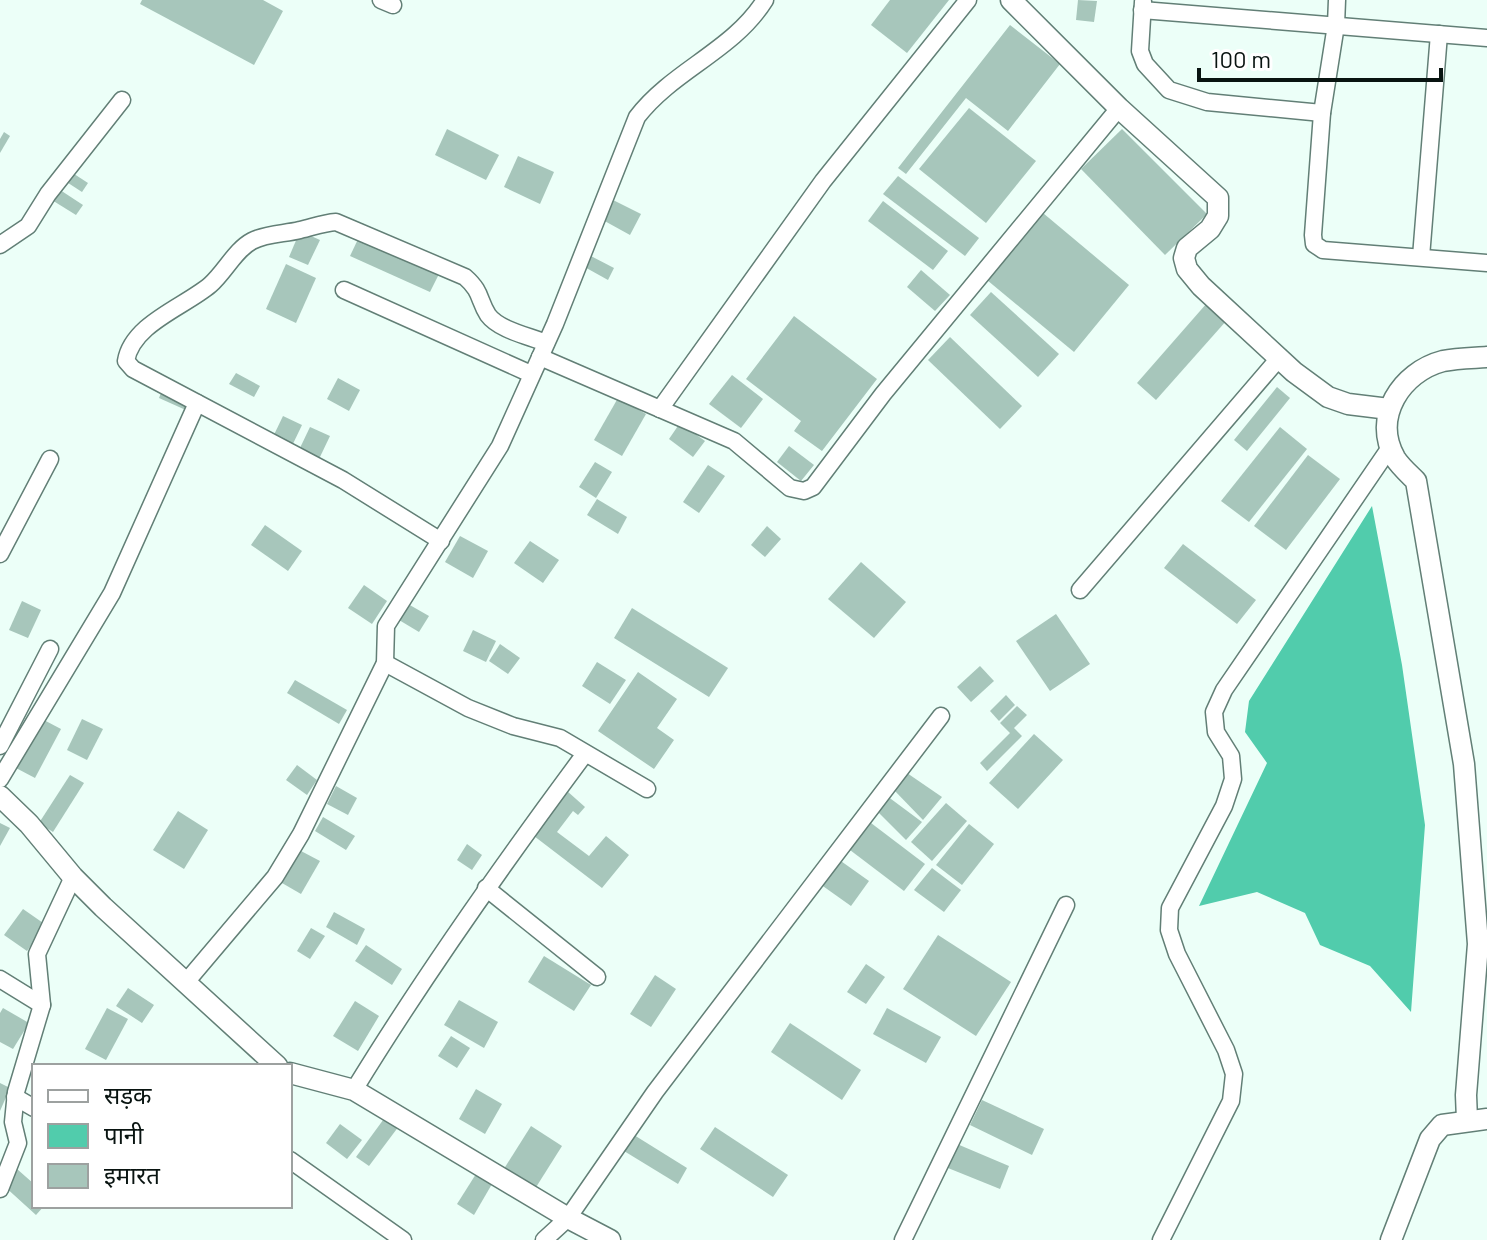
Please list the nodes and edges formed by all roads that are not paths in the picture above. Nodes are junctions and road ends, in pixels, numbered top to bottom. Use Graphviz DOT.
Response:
graph roads {
  1 [pos="765,0"];
  2 [pos="968,0"];
  3 [pos="1011,0"];
  4 [pos="1337,0"];
  5 [pos="1142,5"];
  6 [pos="1336,25"];
  7 [pos="1439,34"];
  8 [pos="1487,38"];
  9 [pos="122,100"];
  10 [pos="1119,108"];
  11 [pos="1322,113"];
  12 [pos="0,245"];
  13 [pos="1421,257"];
  14 [pos="1487,263"];
  15 [pos="344,290"];
  16 [pos="543,350"];
  17 [pos="1280,357"];
  18 [pos="1487,357"];
  19 [pos="531,374"];
  20 [pos="197,403"];
  21 [pos="660,409"];
  22 [pos="1389,409"];
  23 [pos="1391,446"];
  24 [pos="50,459"];
  25 [pos="6,529"];
  26 [pos="441,541"];
  27 [pos="0,554"];
  28 [pos="1080,590"];
  29 [pos="50,649"];
  30 [pos="385,663"];
  31 [pos="941,716"];
  32 [pos="0,746"];
  33 [pos="584,755"];
  34 [pos="0,779"];
  35 [pos="647,789"];
  36 [pos="0,796"];
  37 [pos="73,877"];
  38 [pos="486,888"];
  39 [pos="1066,905"];
  40 [pos="597,977"];
  41 [pos="0,979"];
  42 [pos="187,981"];
  43 [pos="42,1005"];
  44 [pos="275,1064"];
  45 [pos="292,1074"];
  46 [pos="354,1090"];
  47 [pos="15,1097"];
  48 [pos="32,1107"];
  49 [pos="1477,1119"];
  50 [pos="292,1161"];
  51 [pos="0,1189"];
  52 [pos="568,1218"];
  53 [pos="403,1240"];
  54 [pos="544,1240"];
  55 [pos="610,1240"];
  56 [pos="903,1240"];
  57 [pos="1161,1240"];
  58 [pos="1391,1240"];
  1 -- 16 [label="street"];
  2 -- 21 [label="street"];
  3 -- 10 [label="street"];
  4 -- 6 [label="street"];
  5 -- 6 [label="street"];
  5 -- 11 [label="street"];
  6 -- 7 [label="street"];
  6 -- 11 [label="street"];
  7 -- 8 [label="street"];
  7 -- 13 [label="street"];
  9 -- 12 [label="street"];
  10 -- 17 [label="street"];
  10 -- 21 [label="street"];
  11 -- 13 [label="street"];
  13 -- 14 [label="street"];
  15 -- 19 [label="street"];
  16 -- 19 [label="street"];
  16 -- 20 [label="street"];
  16 -- 21 [label="street"];
  17 -- 22 [label="street"];
  17 -- 28 [label="street"];
  18 -- 22 [label="street"];
  19 -- 26 [label="street"];
  20 -- 26 [label="street"];
  20 -- 34 [label="street"];
  22 -- 23 [label="street"];
  23 -- 49 [label="street"];
  23 -- 57 [label="street"];
  24 -- 25 [label="street"];
  25 -- 27 [label="street"];
  26 -- 30 [label="street"];
  29 -- 32 [label="street"];
  30 -- 33 [label="street"];
  30 -- 42 [label="street"];
  31 -- 52 [label="street"];
  33 -- 35 [label="street"];
  33 -- 38 [label="street"];
  36 -- 37 [label="street"];
  37 -- 42 [label="street"];
  37 -- 43 [label="street"];
  38 -- 40 [label="street"];
  38 -- 46 [label="street"];
  39 -- 56 [label="street"];
  41 -- 43 [label="street"];
  42 -- 44 [label="street"];
  43 -- 47 [label="street"];
  45 -- 46 [label="street"];
  46 -- 52 [label="street"];
  47 -- 48 [label="street"];
  47 -- 51 [label="street"];
  49 -- 58 [label="street"];
  50 -- 53 [label="street"];
  52 -- 54 [label="street"];
  52 -- 55 [label="street"];
}
